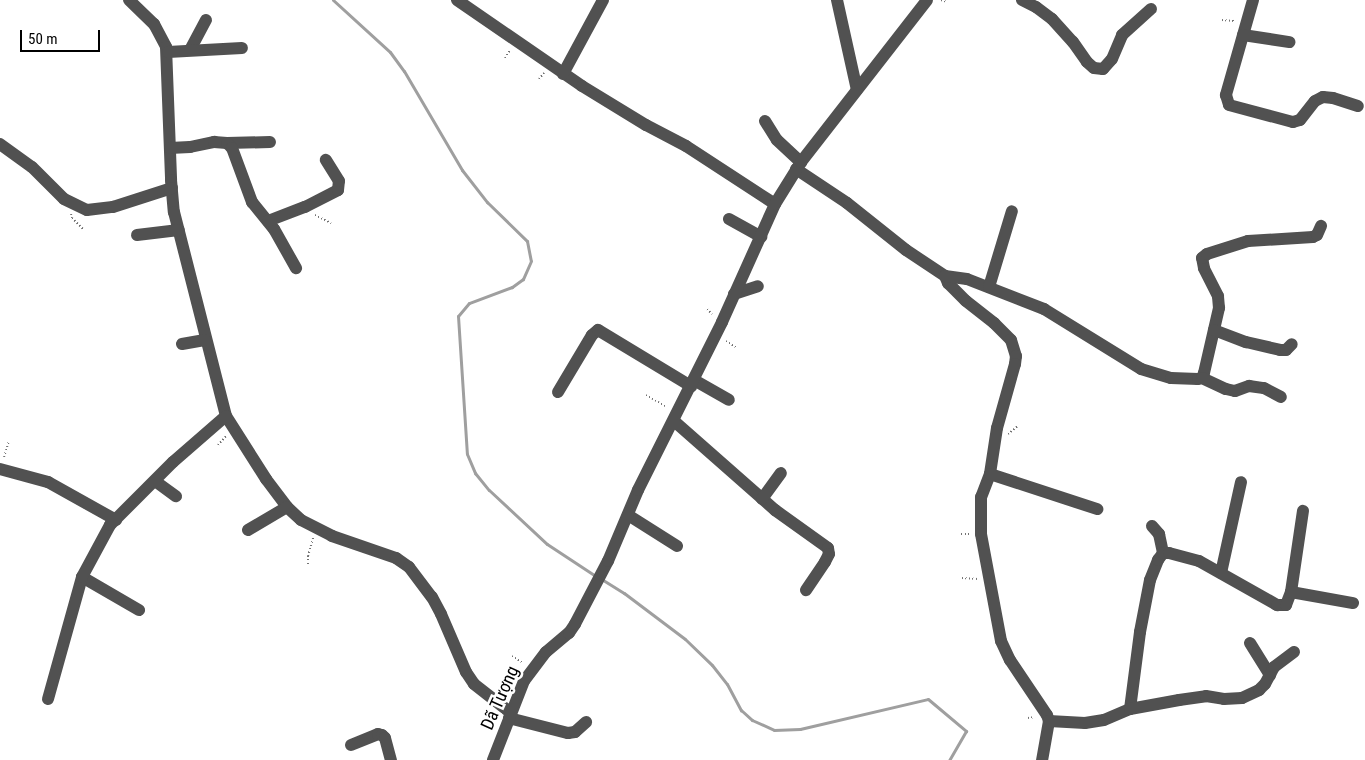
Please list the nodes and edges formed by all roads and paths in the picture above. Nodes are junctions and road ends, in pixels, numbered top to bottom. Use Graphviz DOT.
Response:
graph roads {
  1 [pos="129,0"];
  2 [pos="457,0"];
  3 [pos="603,0"];
  4 [pos="837,0"];
  5 [pos="927,0"];
  6 [pos="941,0"];
  7 [pos="1022,0"];
  8 [pos="1253,0"];
  9 [pos="947,2"];
  10 [pos="1151,9"];
  11 [pos="206,20"];
  12 [pos="1243,35"];
  13 [pos="1290,42"];
  14 [pos="242,48"];
  15 [pos="190,50"];
  16 [pos="168,52"];
  17 [pos="563,74"];
  18 [pos="857,90"];
  19 [pos="1358,106"];
  20 [pos="765,122"];
  21 [pos="270,142"];
  22 [pos="227,143"];
  23 [pos="0,144"];
  24 [pos="170,148"];
  25 [pos="326,160"];
  26 [pos="798,166"];
  27 [pos="172,188"];
  28 [pos="776,204"];
  29 [pos="72,205"];
  30 [pos="305,208"];
  31 [pos="1012,211"];
  32 [pos="729,219"];
  33 [pos="268,221"];
  34 [pos="331,223"];
  35 [pos="1321,226"];
  36 [pos="83,229"];
  37 [pos="179,230"];
  38 [pos="138,235"];
  39 [pos="760,236"];
  40 [pos="296,268"];
  41 [pos="945,276"];
  42 [pos="758,286"];
  43 [pos="989,286"];
  44 [pos="734,294"];
  45 [pos="1214,330"];
  46 [pos="205,340"];
  47 [pos="182,344"];
  48 [pos="1292,344"];
  49 [pos="1202,378"];
  50 [pos="692,383"];
  51 [pos="558,392"];
  52 [pos="646,395"];
  53 [pos="1282,397"];
  54 [pos="729,400"];
  55 [pos="226,416"];
  56 [pos="676,417"];
  57 [pos="9,441"];
  58 [pos="0,469"];
  59 [pos="781,474"];
  60 [pos="990,474"];
  61 [pos="154,481"];
  62 [pos="1241,482"];
  63 [pos="176,496"];
  64 [pos="762,499"];
  65 [pos="287,508"];
  66 [pos="1097,509"];
  67 [pos="1304,510"];
  68 [pos="628,515"];
  69 [pos="116,520"];
  70 [pos="1152,526"];
  71 [pos="315,528"];
  72 [pos="248,530"];
  73 [pos="677,546"];
  74 [pos="1163,554"];
  75 [pos="308,564"];
  76 [pos="1221,574"];
  77 [pos="82,577"];
  78 [pos="962,578"];
  79 [pos="988,579"];
  80 [pos="806,590"];
  81 [pos="1291,592"];
  82 [pos="1353,603"];
  83 [pos="139,610"];
  84 [pos="1250,643"];
  85 [pos="1294,652"];
  86 [pos="512,656"];
  87 [pos="531,669"];
  88 [pos="1270,674"];
  89 [pos="48,699"];
  90 [pos="1130,709"];
  91 [pos="510,716"];
  92 [pos="1049,721"];
  93 [pos="586,722"];
  94 [pos="351,745"];
  95 [pos="391,760"];
  96 [pos="493,760"];
  97 [pos="1042,760"];
  1 -- 16 [label="street"];
  2 -- 17 [label="street"];
  3 -- 17 [label="street"];
  4 -- 18 [label="street"];
  5 -- 18 [label="street, Dã Tượng"];
  6 -- 9 [label="path"];
  7 -- 10 [label="street"];
  8 -- 12 [label="street"];
  11 -- 15 [label="street"];
  12 -- 13 [label="street"];
  12 -- 19 [label="street"];
  14 -- 15 [label="street"];
  15 -- 16 [label="street"];
  16 -- 24 [label="street"];
  17 -- 28 [label="street"];
  18 -- 26 [label="street, Dã Tượng"];
  20 -- 26 [label="street"];
  21 -- 22 [label="street"];
  22 -- 24 [label="street"];
  22 -- 33 [label="street"];
  23 -- 29 [label="street"];
  24 -- 27 [label="street"];
  25 -- 30 [label="street"];
  26 -- 28 [label="street, Dã Tượng"];
  26 -- 41 [label="street"];
  27 -- 29 [label="street"];
  27 -- 37 [label="street"];
  28 -- 39 [label="street, Dã Tượng"];
  29 -- 36 [label="path"];
  30 -- 33 [label="street"];
  30 -- 34 [label="path"];
  31 -- 43 [label="street"];
  32 -- 39 [label="street"];
  33 -- 40 [label="street"];
  35 -- 45 [label="street"];
  37 -- 38 [label="street"];
  37 -- 46 [label="street"];
  39 -- 44 [label="street, Dã Tượng"];
  41 -- 43 [label="street"];
  41 -- 60 [label="street"];
  42 -- 44 [label="street"];
  43 -- 49 [label="street"];
  44 -- 50 [label="street, Dã Tượng"];
  45 -- 48 [label="street"];
  45 -- 49 [label="street"];
  46 -- 47 [label="street"];
  46 -- 55 [label="street"];
  49 -- 53 [label="street"];
  50 -- 51 [label="street"];
  50 -- 54 [label="street"];
  50 -- 56 [label="street, Dã Tượng"];
  52 -- 56 [label="path"];
  55 -- 61 [label="street"];
  55 -- 65 [label="street"];
  56 -- 64 [label="street"];
  56 -- 68 [label="street, Dã Tượng"];
  57 -- 58 [label="path"];
  58 -- 69 [label="street"];
  59 -- 64 [label="street"];
  60 -- 66 [label="street"];
  60 -- 79 [label="street"];
  61 -- 63 [label="street"];
  61 -- 69 [label="street"];
  62 -- 76 [label="street"];
  64 -- 80 [label="street"];
  65 -- 71 [label="street"];
  65 -- 72 [label="street"];
  67 -- 81 [label="street"];
  68 -- 73 [label="street"];
  68 -- 87 [label="street, Dã Tượng"];
  69 -- 77 [label="street"];
  70 -- 74 [label="street"];
  71 -- 75 [label="path"];
  71 -- 91 [label="street"];
  74 -- 76 [label="street"];
  74 -- 90 [label="street"];
  76 -- 81 [label="street"];
  77 -- 83 [label="street"];
  77 -- 89 [label="street"];
  78 -- 79 [label="path"];
  79 -- 92 [label="street"];
  81 -- 82 [label="street"];
  84 -- 88 [label="street"];
  85 -- 88 [label="street"];
  86 -- 87 [label="path"];
  87 -- 91 [label="street, Dã Tượng"];
  88 -- 90 [label="street"];
  90 -- 92 [label="street"];
  91 -- 93 [label="street"];
  91 -- 96 [label="street, Dã Tượng"];
  92 -- 97 [label="street"];
  94 -- 95 [label="street"];
}
